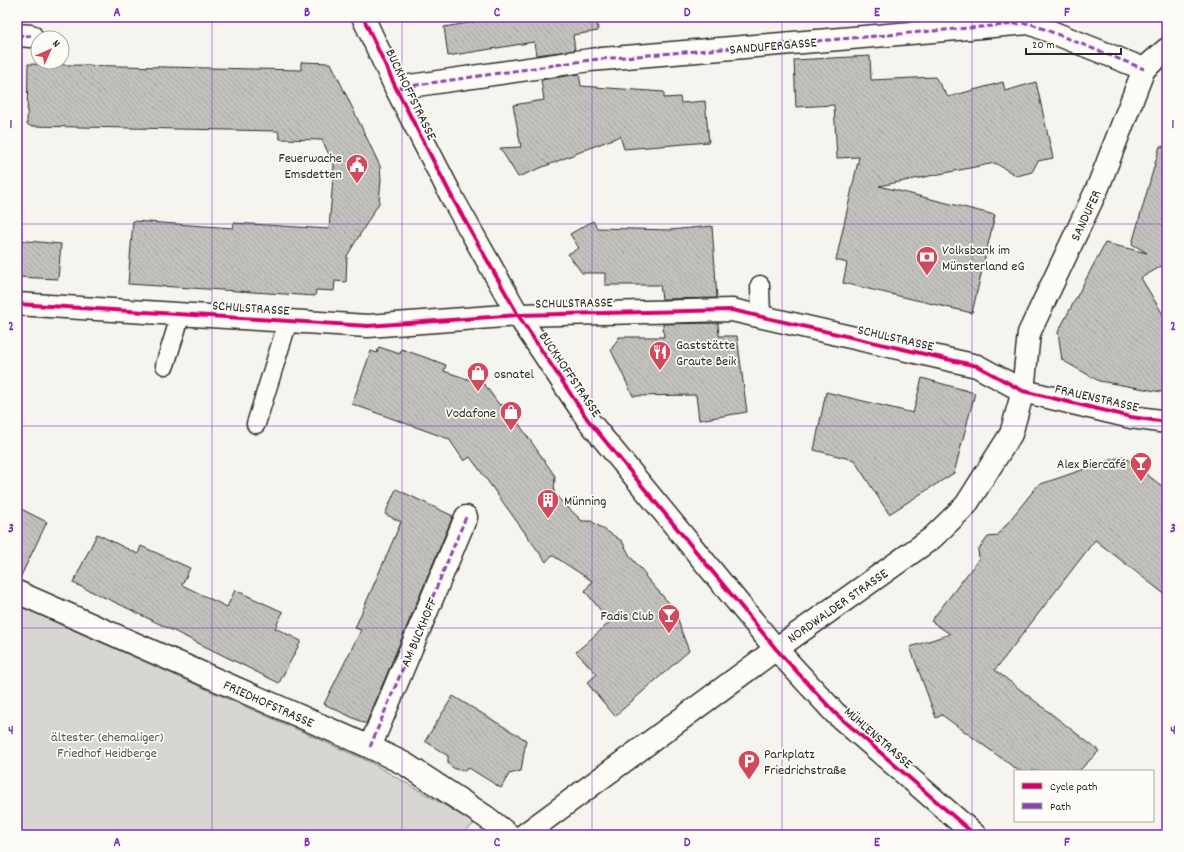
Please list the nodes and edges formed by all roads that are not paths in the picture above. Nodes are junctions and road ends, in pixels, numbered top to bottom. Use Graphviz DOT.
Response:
graph roads {
  1 [pos="364,17"];
  2 [pos="1167,49"];
  3 [pos="1144,69"];
  4 [pos="396,88"];
  5 [pos="760,285"];
  6 [pos="17,304"];
  7 [pos="181,314"];
  8 [pos="518,315"];
  9 [pos="761,317"];
  10 [pos="288,321"];
  11 [pos="165,365"];
  12 [pos="1024,391"];
  13 [pos="1167,422"];
  14 [pos="256,424"];
  15 [pos="466,517"];
  16 [pos="17,592"];
  17 [pos="776,648"];
  18 [pos="370,747"];
  19 [pos="509,835"];
  20 [pos="524,835"];
  21 [pos="975,835"];
  1 -- 4 [label="street, BUCKHOFFSTRASSE"];
  2 -- 3 [label="street, SANDUFER"];
  3 -- 4 [label="street, SANDUFERGASSE"];
  3 -- 12 [label="street, SANDUFER"];
  4 -- 8 [label="street, BUCKHOFFSTRASSE"];
  5 -- 9 [label="lane"];
  6 -- 7 [label="street, SCHULSTRASSE"];
  7 -- 10 [label="street, SCHULSTRASSE"];
  7 -- 11 [label="lane"];
  8 -- 9 [label="street, SCHULSTRASSE"];
  8 -- 10 [label="street, SCHULSTRASSE"];
  8 -- 17 [label="street, BUCKHOFFSTRASSE"];
  9 -- 12 [label="street, SCHULSTRASSE"];
  10 -- 14 [label="lane"];
  12 -- 13 [label="street, FRAUENSTRASSE"];
  12 -- 17 [label="street, NORDWALDER STRASSE"];
  15 -- 18 [label="street, AM BUCKHOFF"];
  16 -- 18 [label="street, FRIEDHOFSTRASSE"];
  17 -- 20 [label="street, NORDWALDER STRASSE"];
  17 -- 21 [label="street, MÜHLENSTRASSE"];
  18 -- 19 [label="street, FRIEDHOFSTRASSE"];
}
